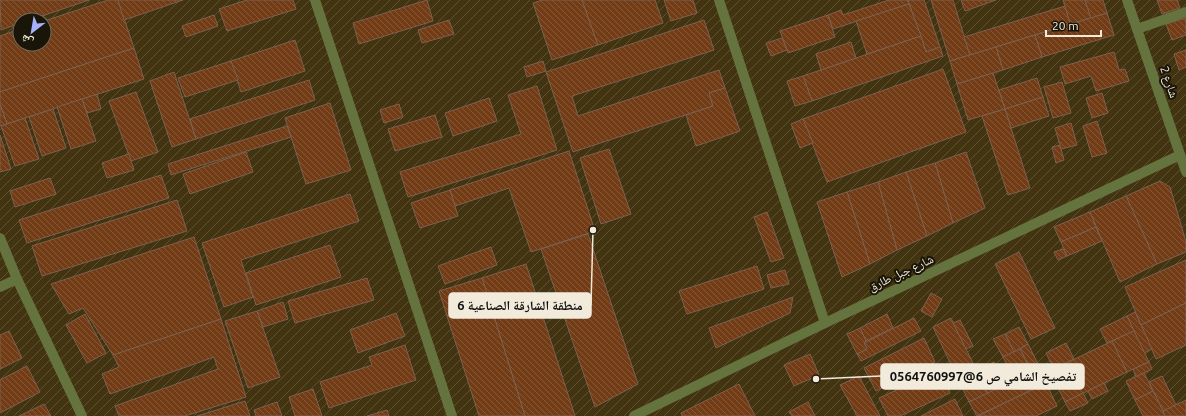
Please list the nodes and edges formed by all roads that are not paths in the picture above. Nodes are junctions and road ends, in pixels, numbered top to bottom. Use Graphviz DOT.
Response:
graph roads {
  1 [pos="315,0"];
  2 [pos="719,0"];
  3 [pos="1127,0"];
  4 [pos="1186,12"];
  5 [pos="1137,29"];
  6 [pos="1180,155"];
  7 [pos="1186,172"];
  8 [pos="0,238"];
  9 [pos="17,279"];
  10 [pos="0,287"];
  11 [pos="825,323"];
  12 [pos="82,416"];
  13 [pos="452,416"];
  14 [pos="634,416"];
  1 -- 13 [label="street"];
  2 -- 11 [label="street"];
  3 -- 5 [label="street, شارع 2"];
  4 -- 5 [label="street"];
  5 -- 6 [label="street, شارع 2"];
  6 -- 7 [label="street, شارع 2"];
  6 -- 11 [label="street, شارع جبل طارق"];
  8 -- 9 [label="street"];
  9 -- 10 [label="street"];
  9 -- 12 [label="street"];
  11 -- 14 [label="street, شارع جبل طارق"];
}
